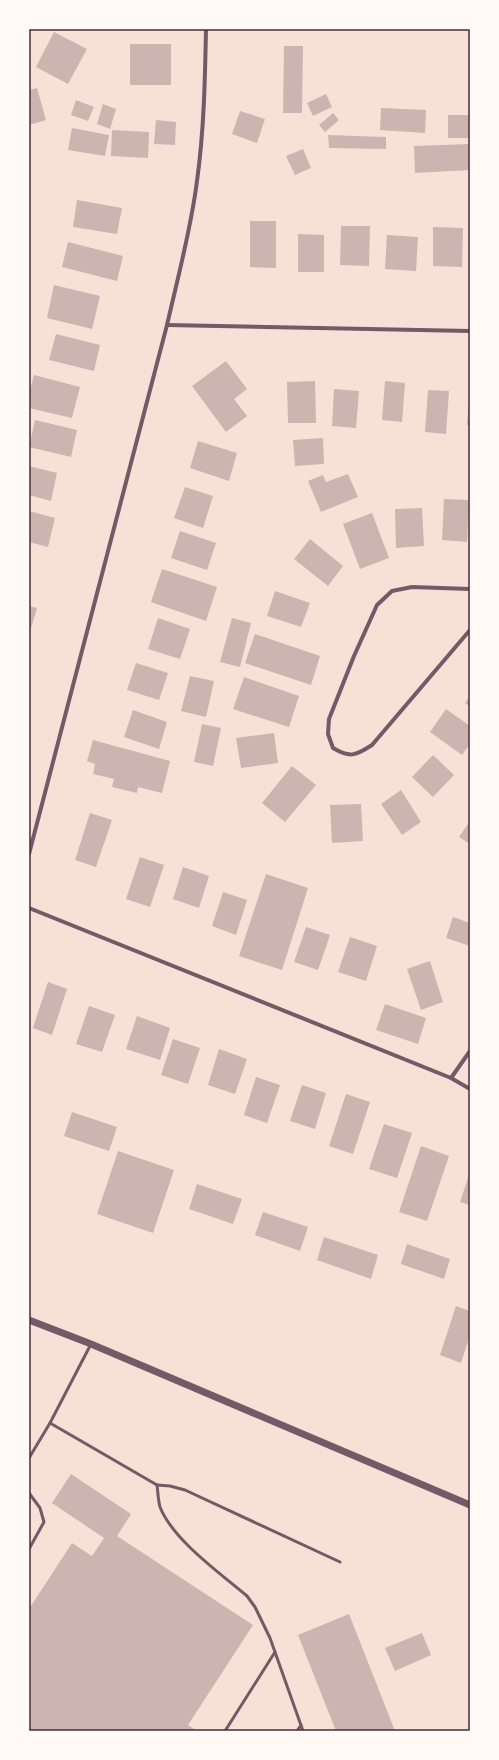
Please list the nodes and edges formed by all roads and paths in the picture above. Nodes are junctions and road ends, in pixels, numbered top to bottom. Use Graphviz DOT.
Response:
graph roads {
  1 [pos="206,29"];
  2 [pos="167,324"];
  3 [pos="470,331"];
  4 [pos="470,589"];
  5 [pos="470,630"];
  6 [pos="29,854"];
  7 [pos="29,908"];
  8 [pos="470,1051"];
  9 [pos="452,1078"];
  10 [pos="470,1089"];
  11 [pos="29,1320"];
  12 [pos="91,1344"];
  13 [pos="50,1423"];
  14 [pos="29,1458"];
  15 [pos="157,1486"];
  16 [pos="29,1493"];
  17 [pos="470,1505"];
  18 [pos="29,1549"];
  19 [pos="340,1562"];
  20 [pos="275,1652"];
  21 [pos="301,1725"];
  22 [pos="225,1731"];
  23 [pos="297,1731"];
  24 [pos="304,1731"];
  1 -- 2 [label="street"];
  2 -- 3 [label="street"];
  2 -- 6 [label="street"];
  4 -- 5 [label="street"];
  7 -- 9 [label="street"];
  8 -- 9 [label="street"];
  9 -- 10 [label="street"];
  11 -- 12 [label="street"];
  12 -- 13 [label="lane"];
  12 -- 17 [label="street"];
  13 -- 14 [label="lane"];
  13 -- 15 [label="lane"];
  15 -- 19 [label="lane"];
  15 -- 20 [label="lane"];
  16 -- 18 [label="lane"];
  20 -- 21 [label="lane"];
  20 -- 22 [label="lane"];
  21 -- 23 [label="lane"];
  21 -- 24 [label="lane"];
}
